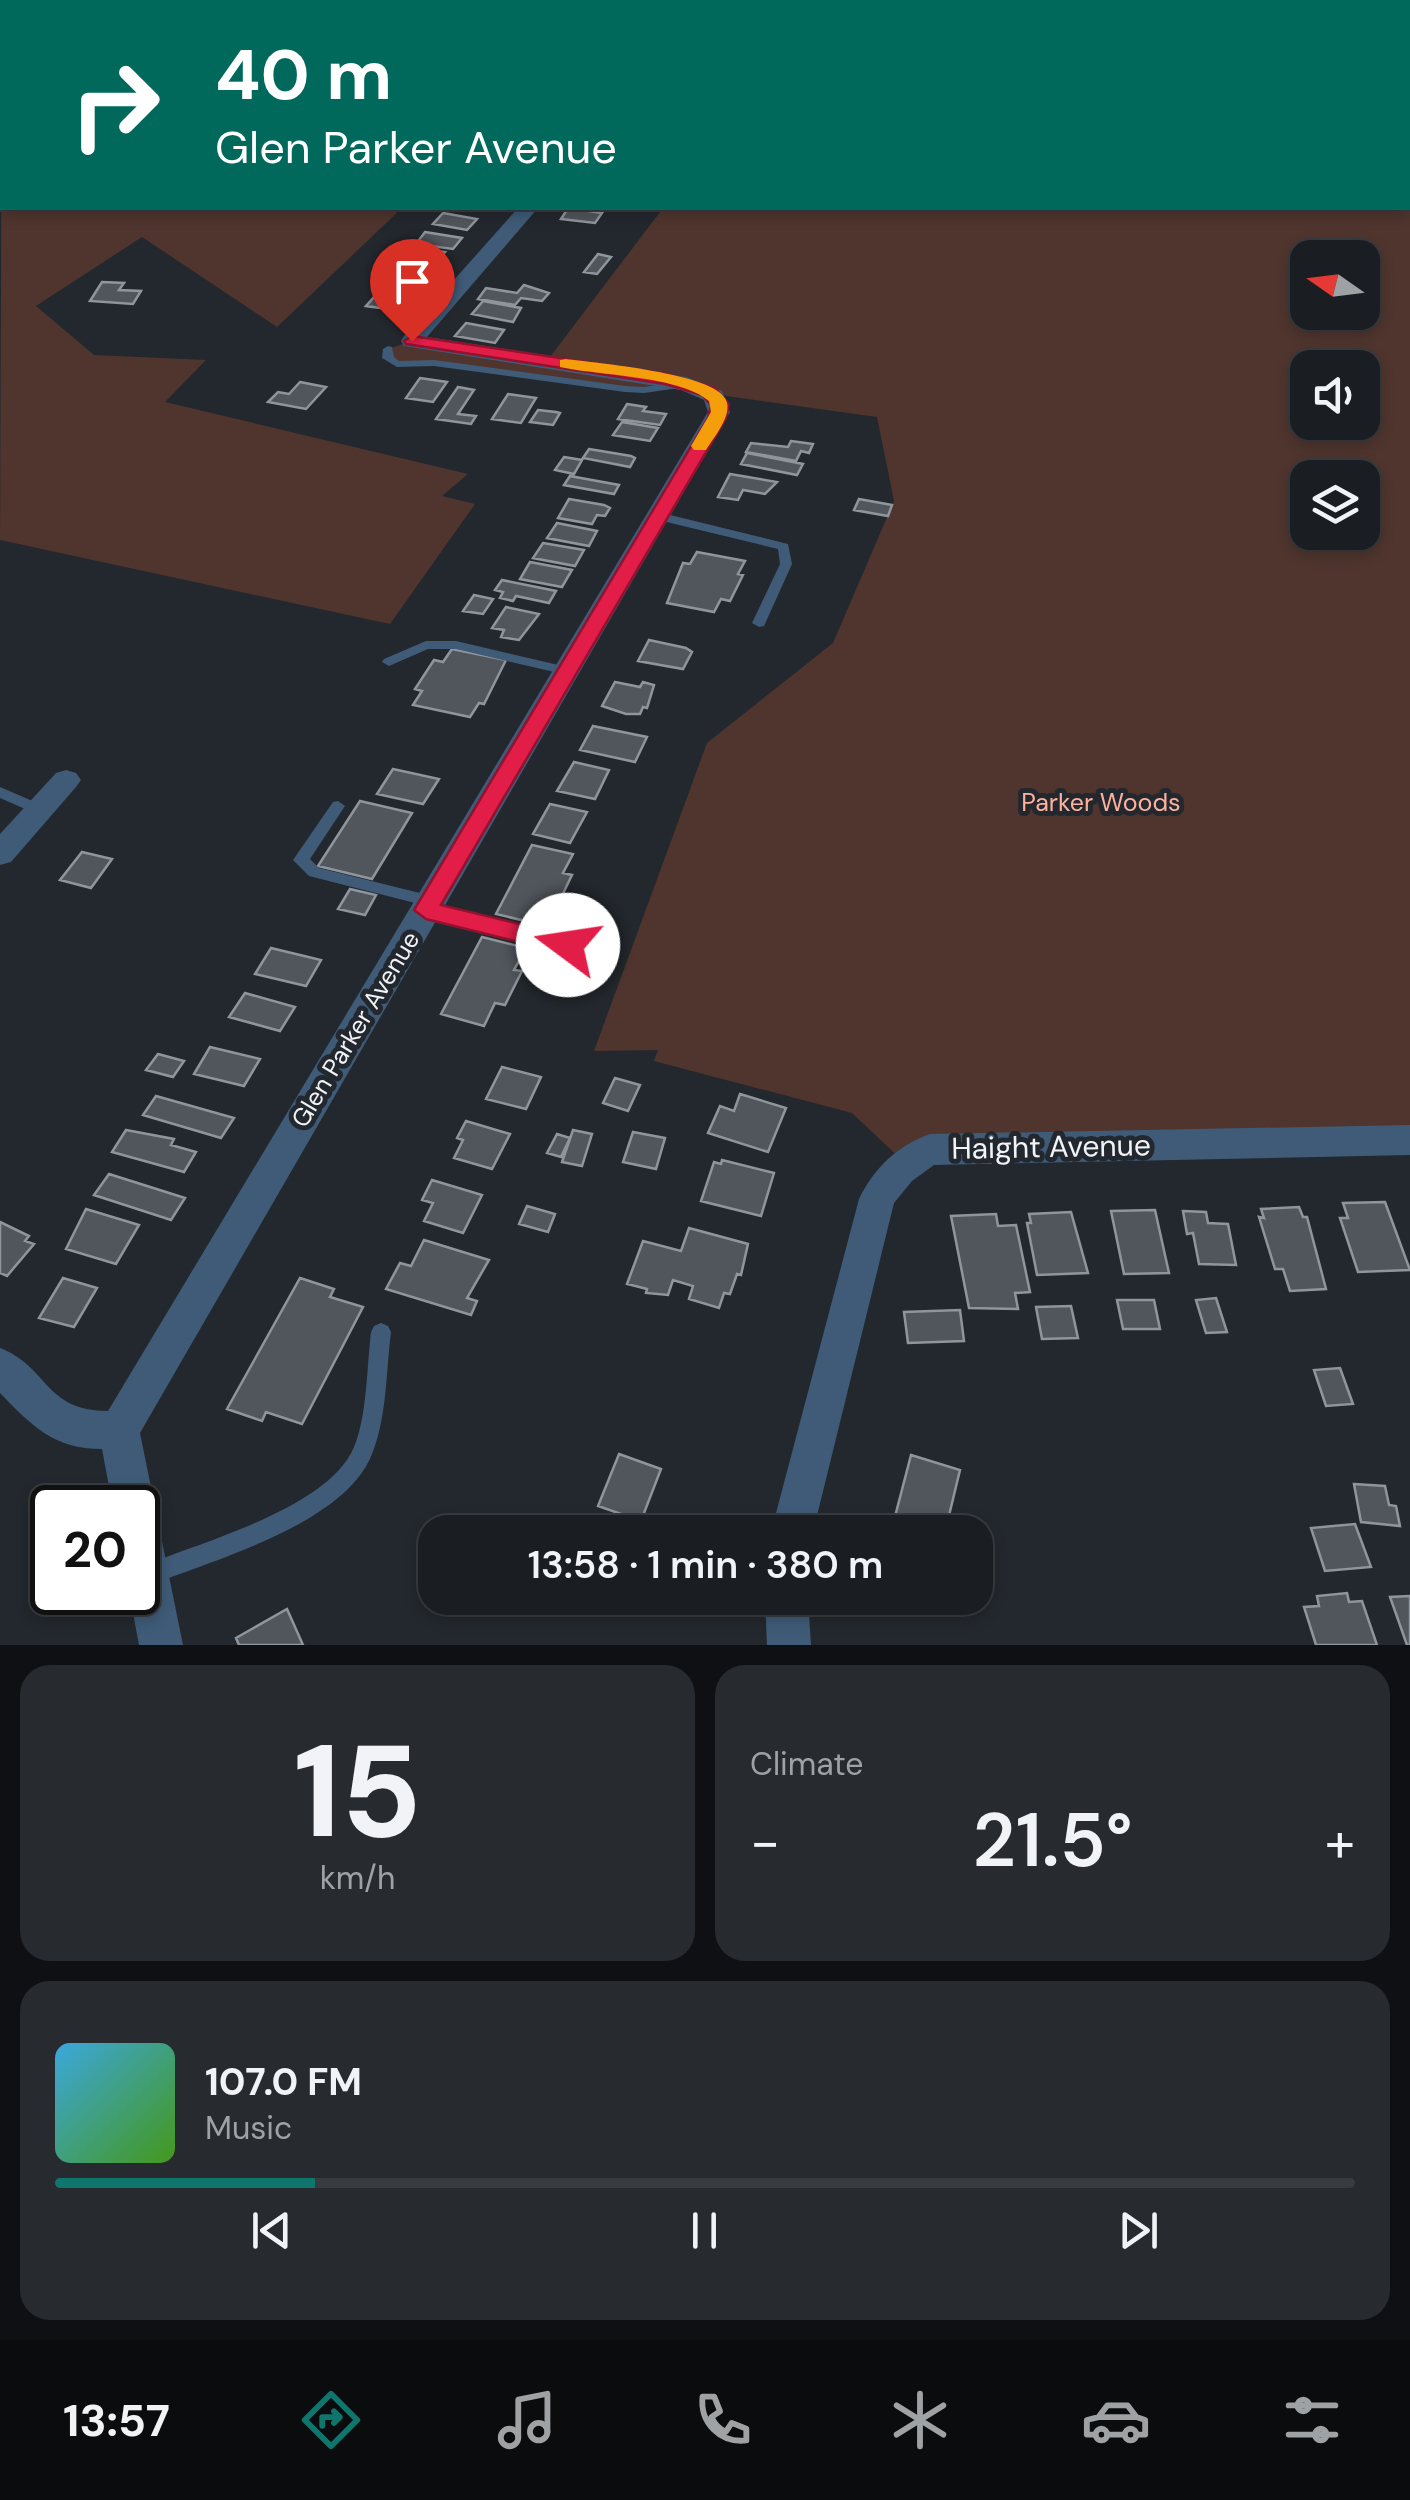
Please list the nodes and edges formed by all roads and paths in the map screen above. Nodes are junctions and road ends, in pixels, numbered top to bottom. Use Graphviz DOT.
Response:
graph roads {
  1 [pos="526,210"];
  2 [pos="388,350"];
  3 [pos="686,384"];
  4 [pos="658,516"];
  5 [pos="759,623"];
  6 [pos="388,662"];
  7 [pos="567,671"];
  8 [pos="66,780"];
  9 [pos="0,792"];
  10 [pos="338,806"];
  11 [pos="39,810"];
  12 [pos="0,854"];
  13 [pos="428,906"];
  14 [pos="568,945"];
  15 [pos="1410,1140"];
  16 [pos="382,1332"];
  17 [pos="0,1366"];
  18 [pos="119,1430"];
  19 [pos="130,1485"];
  20 [pos="796,1515"];
  21 [pos="160,1571"];
  22 [pos="155,1615"];
  23 [pos="787,1615"];
  24 [pos="161,1645"];
  25 [pos="790,1645"];
  1 -- 3 [label="street"];
  2 -- 3 [label="lane"];
  3 -- 4 [label="street, Glen Parker Avenue"];
  4 -- 5 [label="lane"];
  4 -- 7 [label="street, Glen Parker Avenue"];
  6 -- 7 [label="lane"];
  7 -- 13 [label="street, Glen Parker Avenue"];
  8 -- 11 [label="street"];
  9 -- 11 [label="lane"];
  10 -- 13 [label="lane"];
  11 -- 12 [label="street"];
  13 -- 14 [label="lane"];
  13 -- 18 [label="street, Glen Parker Avenue"];
  15 -- 20 [label="street, Haight Avenue"];
  16 -- 21 [label="lane"];
  17 -- 18 [label="street"];
  18 -- 19 [label="street"];
  22 -- 24 [label="street"];
  23 -- 25 [label="street"];
}
